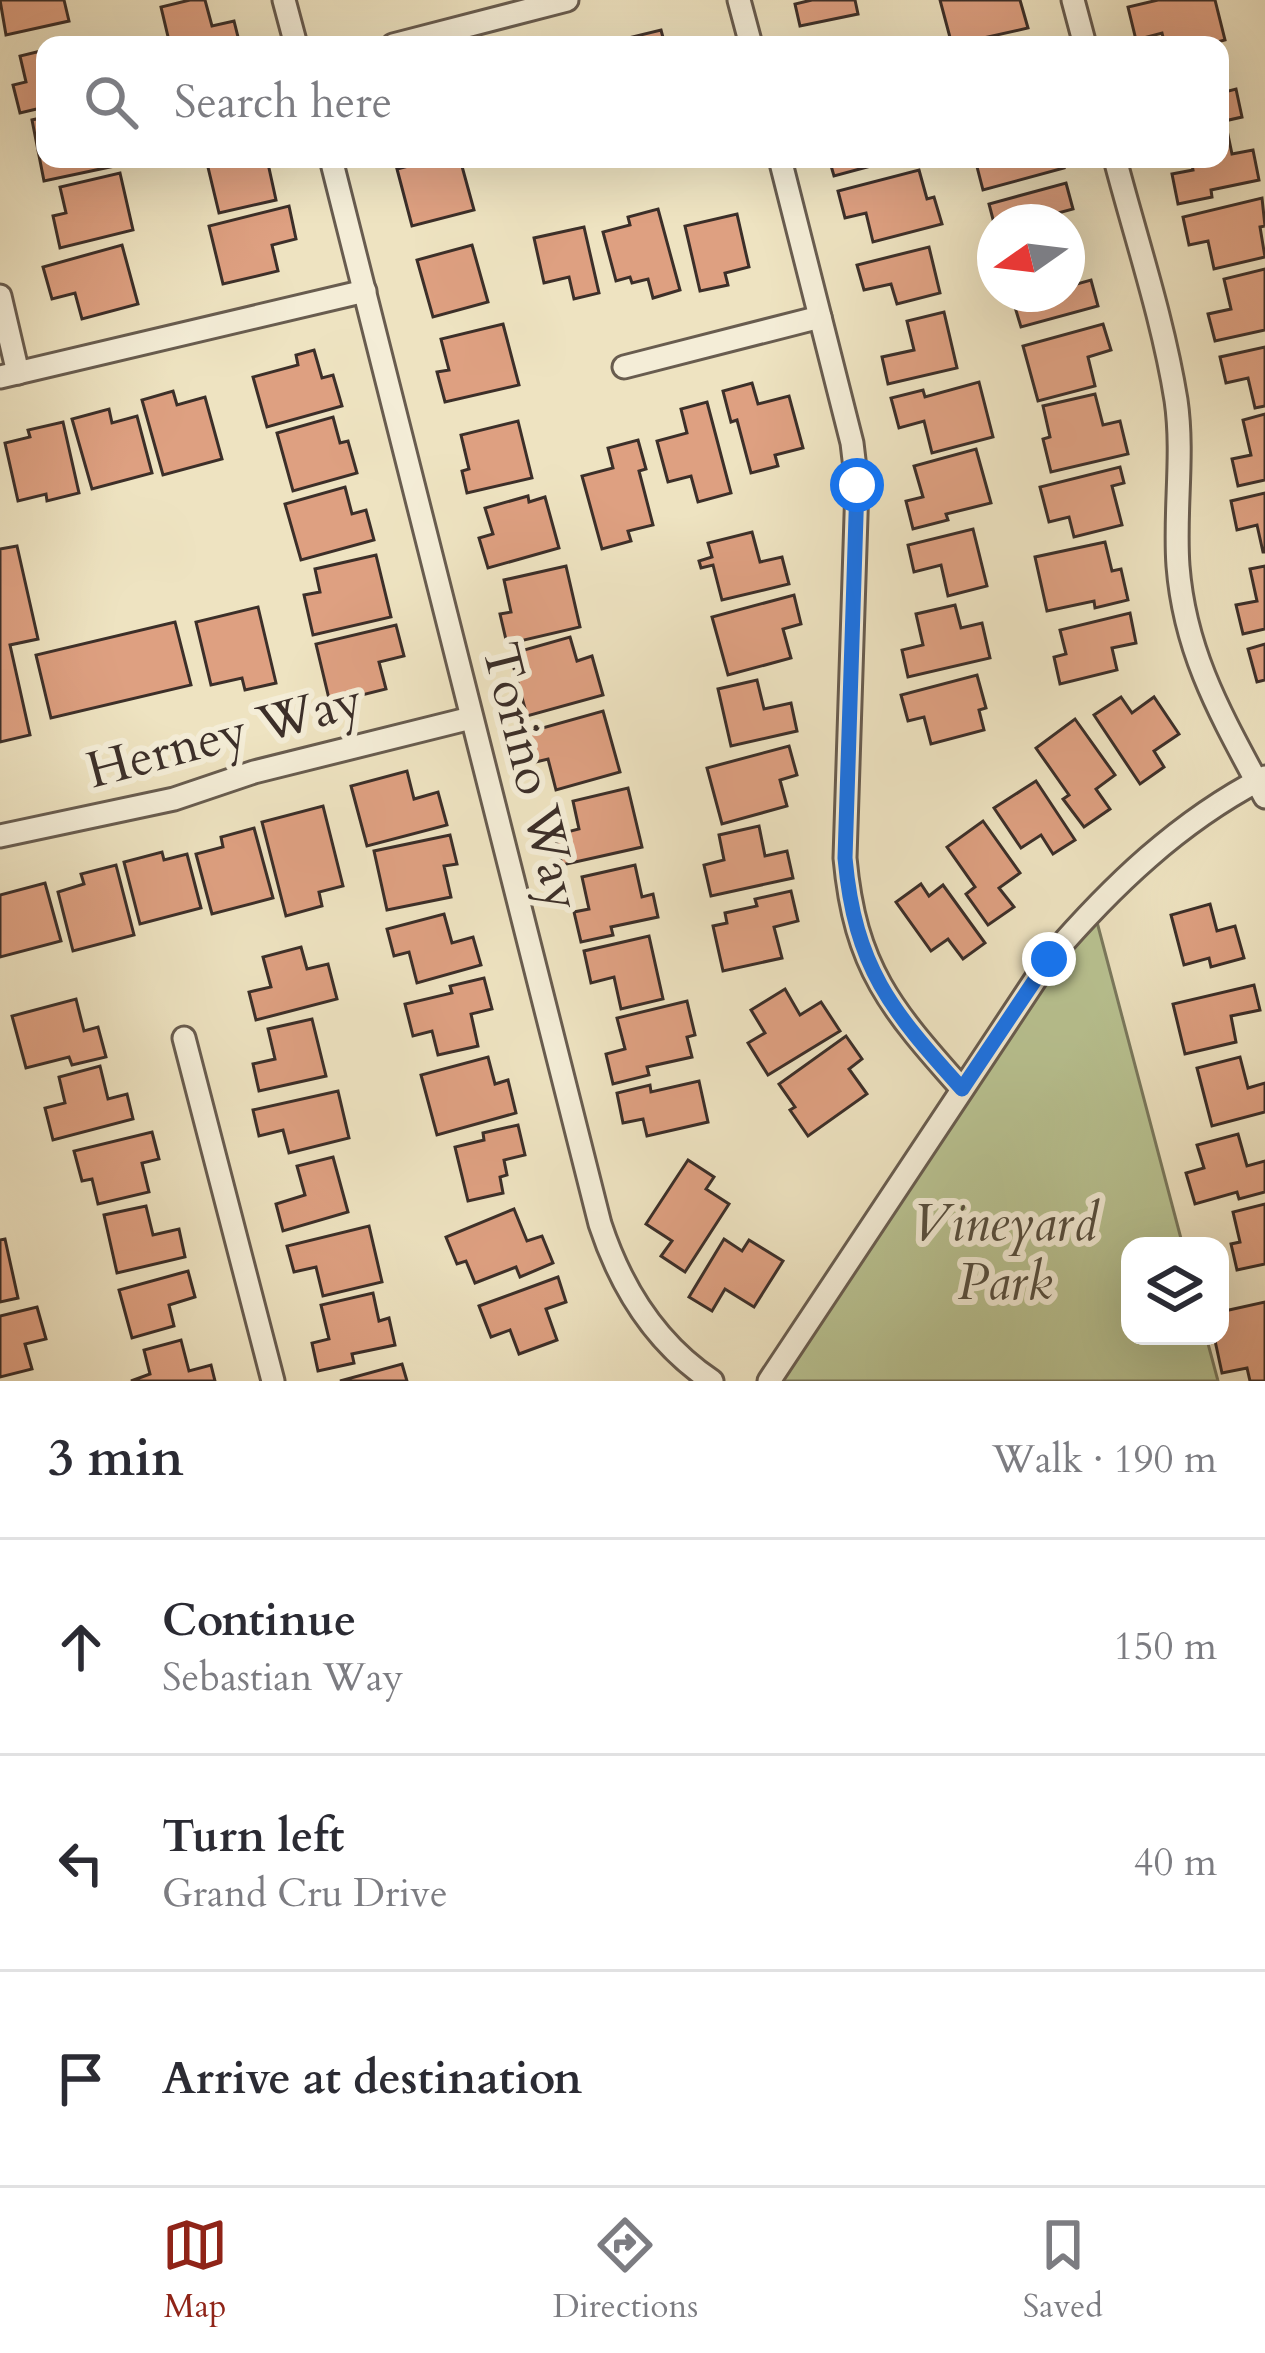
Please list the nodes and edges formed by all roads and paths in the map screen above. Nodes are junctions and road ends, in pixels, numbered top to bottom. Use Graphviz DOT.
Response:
graph roads {
  1 [pos="284,0"];
  2 [pos="567,0"];
  3 [pos="739,0"];
  4 [pos="1073,0"];
  5 [pos="294,36"];
  6 [pos="428,36"];
  7 [pos="749,36"];
  8 [pos="1083,36"];
  9 [pos="333,168"];
  10 [pos="782,168"];
  11 [pos="1117,168"];
  12 [pos="365,291"];
  13 [pos="0,296"];
  14 [pos="820,317"];
  15 [pos="624,367"];
  16 [pos="9,375"];
  17 [pos="471,718"];
  18 [pos="1262,785"];
  19 [pos="0,836"];
  20 [pos="184,1037"];
  21 [pos="962,1089"];
  22 [pos="273,1381"];
  23 [pos="712,1381"];
  24 [pos="769,1381"];
  1 -- 5 [label="street"];
  2 -- 6 [label="street"];
  3 -- 7 [label="street"];
  4 -- 8 [label="street"];
  9 -- 12 [label="street, Torino Way"];
  10 -- 14 [label="street"];
  11 -- 18 [label="street"];
  12 -- 16 [label="street"];
  12 -- 17 [label="street, Torino Way"];
  13 -- 16 [label="street"];
  14 -- 15 [label="street"];
  14 -- 21 [label="street"];
  17 -- 19 [label="street, Herney Way"];
  17 -- 23 [label="street, Torino Way"];
  18 -- 21 [label="street"];
  20 -- 22 [label="street"];
  21 -- 24 [label="street"];
}
